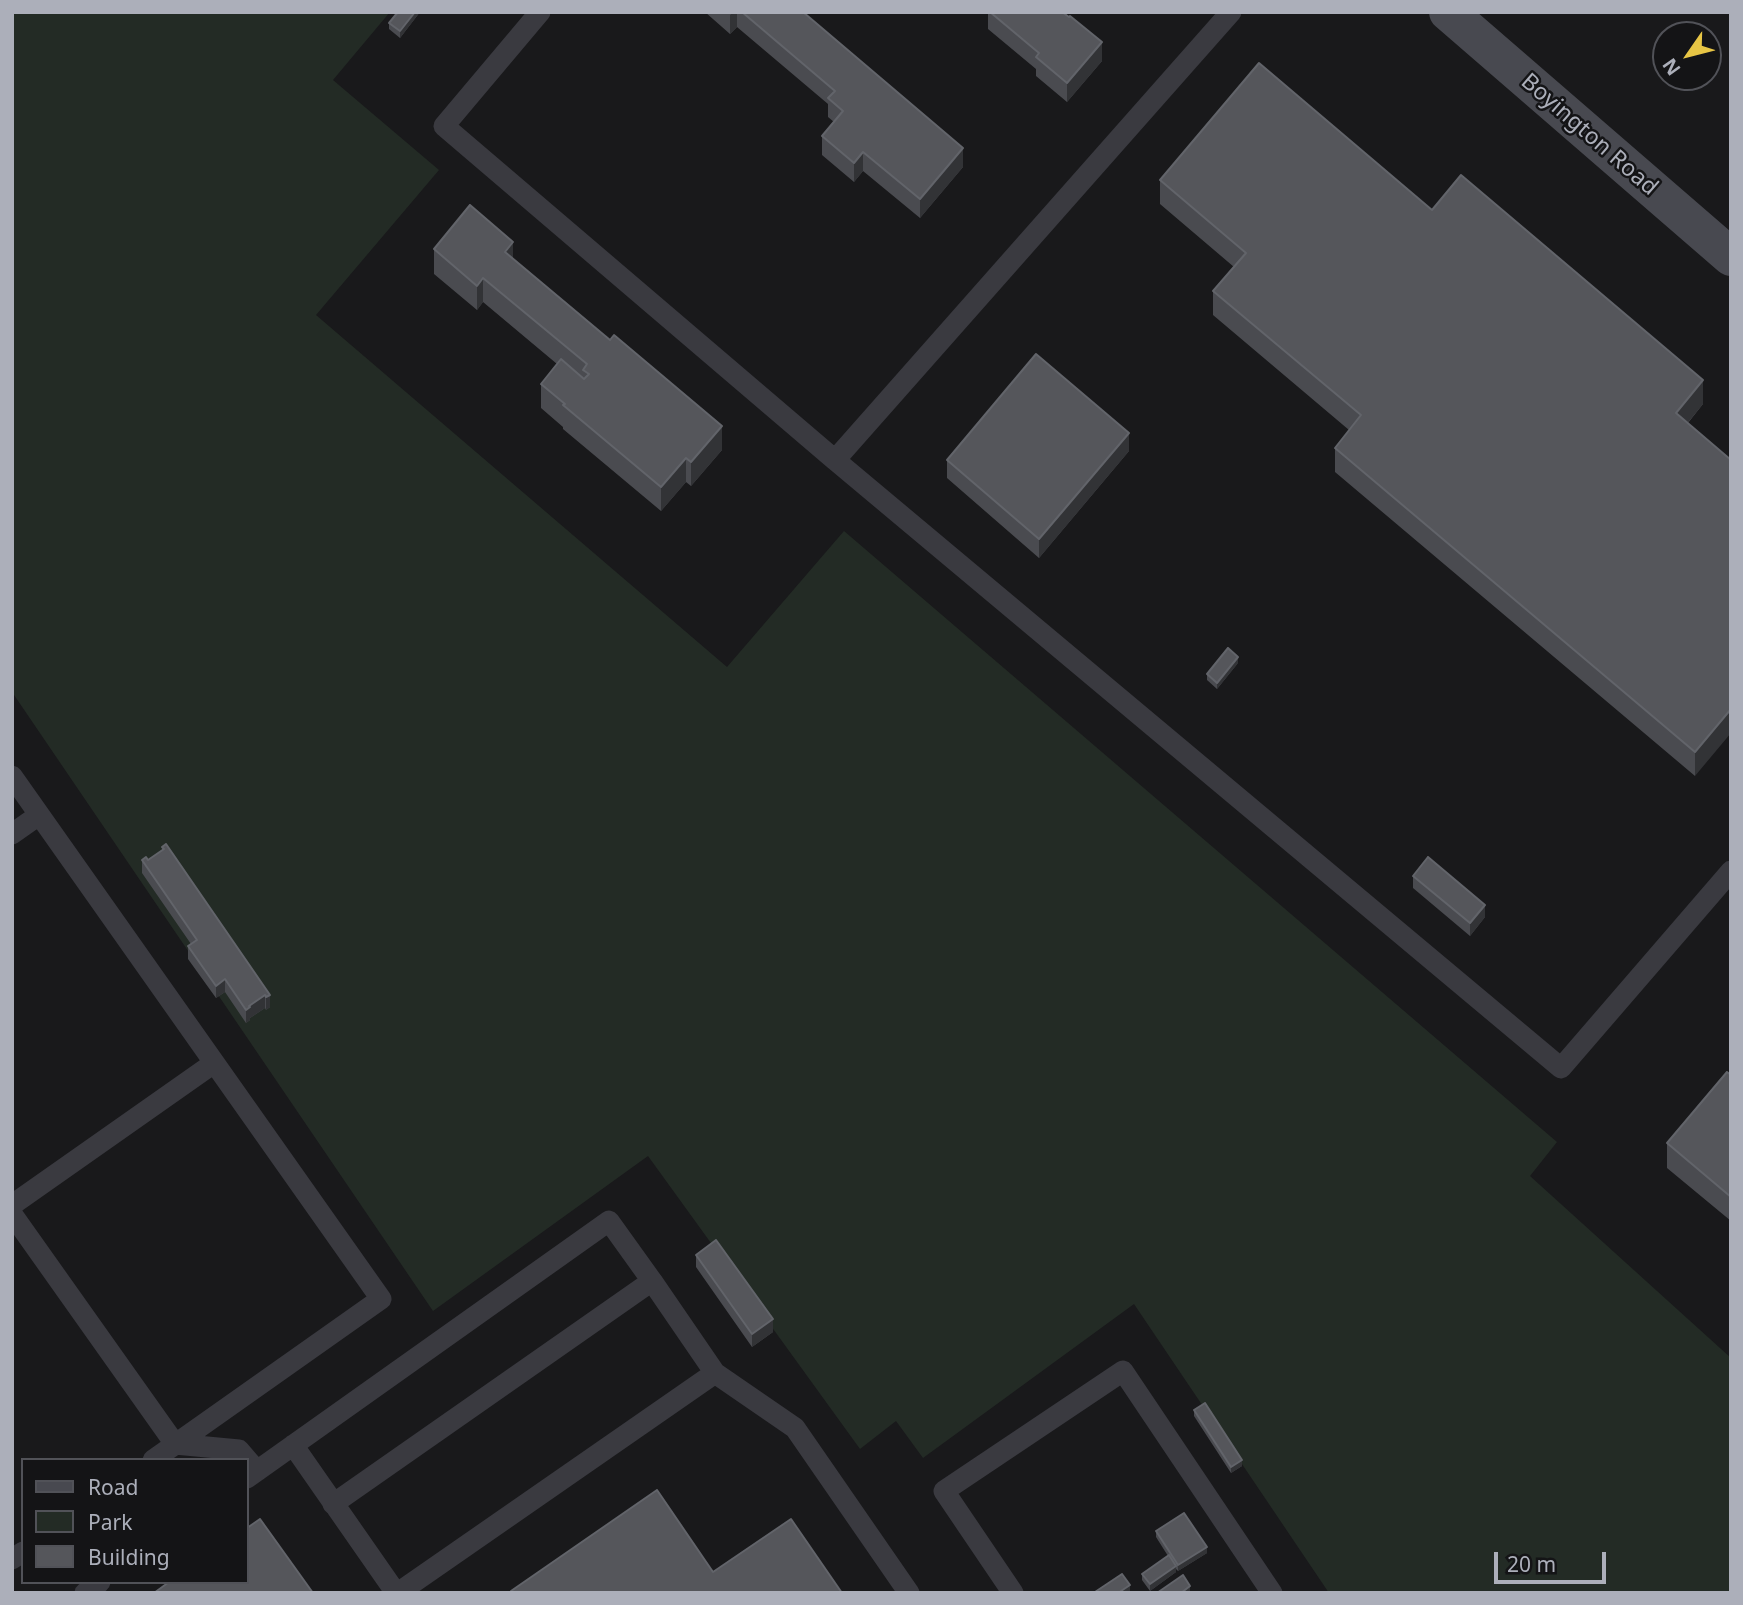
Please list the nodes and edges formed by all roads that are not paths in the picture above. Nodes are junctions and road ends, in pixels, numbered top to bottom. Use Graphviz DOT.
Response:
graph roads {
  1 [pos="540,12"];
  2 [pos="1231,12"];
  3 [pos="1448,12"];
  4 [pos="1731,257"];
  5 [pos="835,460"];
  6 [pos="12,776"];
  7 [pos="40,815"];
  8 [pos="12,834"];
  9 [pos="1731,871"];
  10 [pos="215,1063"];
  11 [pos="12,1205"];
  12 [pos="12,1214"];
  13 [pos="652,1282"];
  14 [pos="715,1373"];
  15 [pos="175,1444"];
  16 [pos="293,1445"];
  17 [pos="156,1458"];
  18 [pos="243,1458"];
  19 [pos="252,1474"];
  20 [pos="333,1504"];
  21 [pos="397,1593"];
  22 [pos="909,1593"];
  23 [pos="1013,1593"];
  24 [pos="1272,1593"];
  1 -- 5 [label="lane"];
  2 -- 5 [label="lane"];
  3 -- 4 [label="street, Boyington Road"];
  5 -- 9 [label="lane"];
  6 -- 7 [label="lane"];
  7 -- 8 [label="lane"];
  7 -- 10 [label="lane"];
  10 -- 11 [label="lane"];
  10 -- 15 [label="lane"];
  12 -- 15 [label="lane"];
  13 -- 14 [label="lane"];
  13 -- 16 [label="lane"];
  13 -- 20 [label="lane"];
  14 -- 21 [label="lane"];
  14 -- 22 [label="lane"];
  15 -- 17 [label="lane"];
  15 -- 18 [label="lane"];
  16 -- 19 [label="lane"];
  16 -- 20 [label="lane"];
  20 -- 21 [label="lane"];
  23 -- 24 [label="lane"];
}
